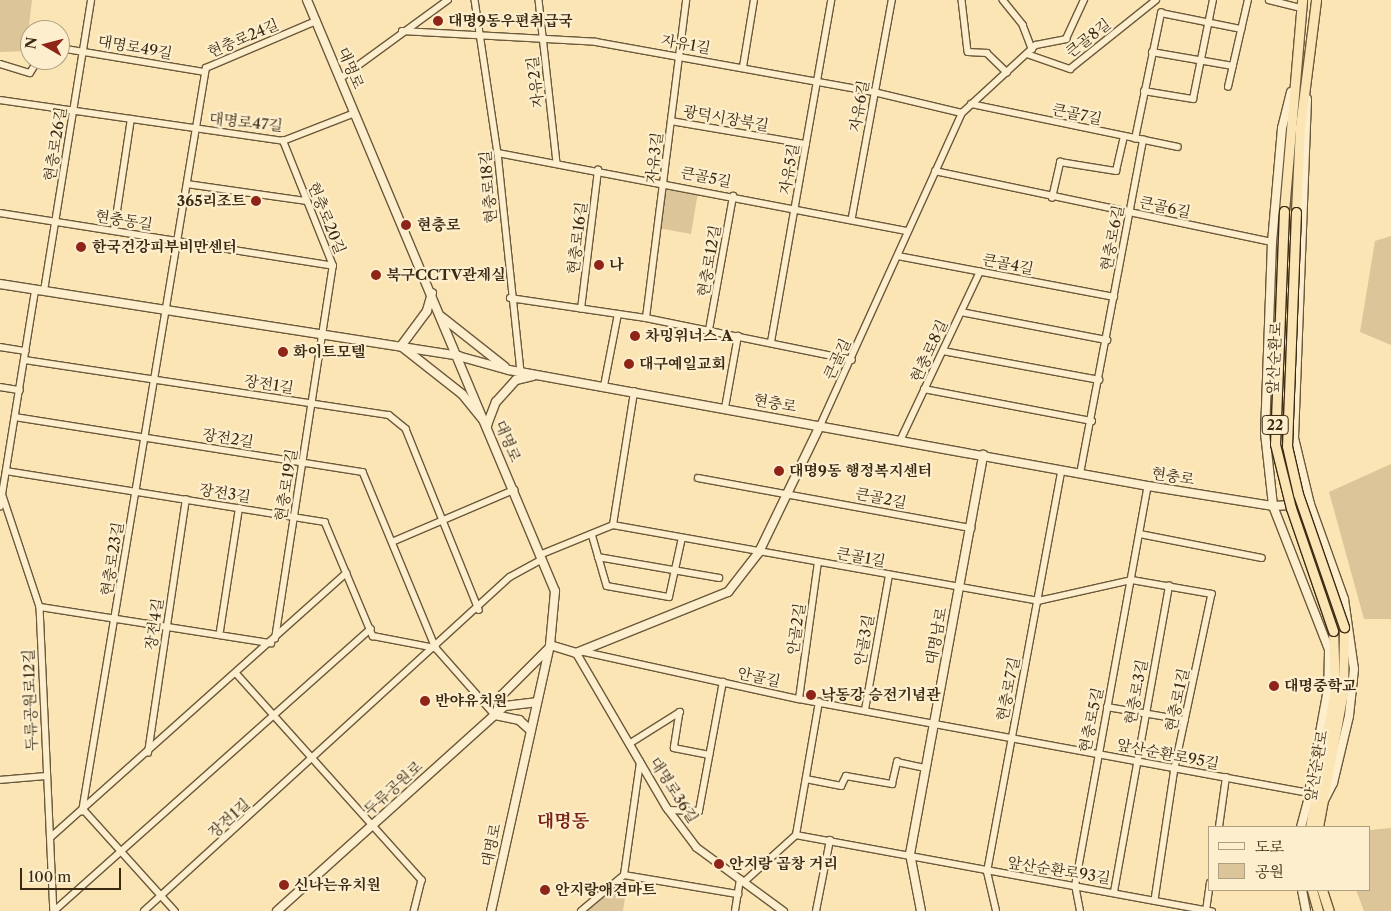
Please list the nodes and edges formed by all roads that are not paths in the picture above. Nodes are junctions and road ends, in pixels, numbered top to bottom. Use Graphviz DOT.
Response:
graph roads {
  1 [pos="91,0"];
  2 [pos="307,0"];
  3 [pos="448,0"];
  4 [pos="475,0"];
  5 [pos="539,0"];
  6 [pos="686,0"];
  7 [pos="754,0"];
  8 [pos="831,0"];
  9 [pos="892,0"];
  10 [pos="962,0"];
  11 [pos="1003,0"];
  12 [pos="1084,0"];
  13 [pos="1156,0"];
  14 [pos="1213,0"];
  15 [pos="1248,0"];
  16 [pos="1269,0"];
  17 [pos="1316,0"];
  18 [pos="1301,4"];
  19 [pos="316,21"];
  20 [pos="1208,23"];
  21 [pos="1241,29"];
  22 [pos="402,31"];
  23 [pos="480,37"];
  24 [pos="542,38"];
  25 [pos="70,49"];
  26 [pos="82,51"];
  27 [pos="1030,52"];
  28 [pos="1152,52"];
  29 [pos="680,55"];
  30 [pos="1201,60"];
  31 [pos="0,64"];
  32 [pos="1233,66"];
  33 [pos="743,67"];
  34 [pos="20,70"];
  35 [pos="20,70"];
  36 [pos="32,70"];
  37 [pos="205,72"];
  38 [pos="1007,72"];
  39 [pos="1307,72"];
  40 [pos="1295,76"];
  41 [pos="340,78"];
  42 [pos="817,83"];
  43 [pos="1228,88"];
  44 [pos="1144,91"];
  45 [pos="874,92"];
  46 [pos="0,100"];
  47 [pos="971,104"];
  48 [pos="73,110"];
  49 [pos="355,113"];
  50 [pos="962,113"];
  51 [pos="130,119"];
  52 [pos="671,121"];
  53 [pos="196,128"];
  54 [pos="1124,137"];
  55 [pos="1135,139"];
  56 [pos="1143,140"];
  57 [pos="283,141"];
  58 [pos="806,144"];
  59 [pos="1178,146"];
  60 [pos="498,153"];
  61 [pos="557,162"];
  62 [pos="598,170"];
  63 [pos="936,171"];
  64 [pos="664,182"];
  65 [pos="187,184"];
  66 [pos="733,196"];
  67 [pos="1052,198"];
  68 [pos="306,201"];
  69 [pos="795,208"];
  70 [pos="1129,212"];
  71 [pos="0,213"];
  72 [pos="852,217"];
  73 [pos="55,222"];
  74 [pos="114,231"];
  75 [pos="908,231"];
  76 [pos="177,242"];
  77 [pos="1272,242"];
  78 [pos="898,256"];
  79 [pos="333,266"];
  80 [pos="980,272"];
  81 [pos="0,284"];
  82 [pos="35,290"];
  83 [pos="44,291"];
  84 [pos="432,293"];
  85 [pos="1114,297"];
  86 [pos="510,298"];
  87 [pos="581,309"];
  88 [pos="166,310"];
  89 [pos="961,312"];
  90 [pos="618,314"];
  91 [pos="441,316"];
  92 [pos="646,318"];
  93 [pos="709,330"];
  94 [pos="322,336"];
  95 [pos="738,336"];
  96 [pos="1107,340"];
  97 [pos="771,342"];
  98 [pos="401,346"];
  99 [pos="0,347"];
  100 [pos="26,351"];
  101 [pos="943,351"];
  102 [pos="458,356"];
  103 [pos="25,360"];
  104 [pos="852,360"];
  105 [pos="509,370"];
  106 [pos="521,372"];
  107 [pos="536,375"];
  108 [pos="154,379"];
  109 [pos="1099,380"];
  110 [pos="604,386"];
  111 [pos="0,387"];
  112 [pos="924,389"];
  113 [pos="20,390"];
  114 [pos="634,392"];
  115 [pos="312,403"];
  116 [pos="725,408"];
  117 [pos="15,417"];
  118 [pos="1092,421"];
  119 [pos="487,425"];
  120 [pos="820,426"];
  121 [pos="145,438"];
  122 [pos="900,441"];
  123 [pos="983,455"];
  124 [pos="0,460"];
  125 [pos="8,461"];
  126 [pos="302,462"];
  127 [pos="6,471"];
  128 [pos="1061,471"];
  129 [pos="1080,474"];
  130 [pos="698,478"];
  131 [pos="1148,486"];
  132 [pos="514,490"];
  133 [pos="136,492"];
  134 [pos="786,492"];
  135 [pos="2,493"];
  136 [pos="186,500"];
  137 [pos="1310,504"];
  138 [pos="1273,506"];
  139 [pos="0,507"];
  140 [pos="239,508"];
  141 [pos="294,517"];
  142 [pos="443,520"];
  143 [pos="613,525"];
  144 [pos="971,528"];
  145 [pos="592,534"];
  146 [pos="1140,534"];
  147 [pos="682,538"];
  148 [pos="392,542"];
  149 [pos="759,552"];
  150 [pos="598,557"];
  151 [pos="542,558"];
  152 [pos="1262,558"];
  153 [pos="818,562"];
  154 [pos="675,570"];
  155 [pos="346,573"];
  156 [pos="889,575"];
  157 [pos="719,578"];
  158 [pos="1132,580"];
  159 [pos="1169,586"];
  160 [pos="959,589"];
  161 [pos="1038,601"];
  162 [pos="40,607"];
  163 [pos="478,610"];
  164 [pos="115,616"];
  165 [pos="167,623"];
  166 [pos="370,630"];
  167 [pos="220,631"];
  168 [pos="273,641"];
  169 [pos="549,647"];
  170 [pos="436,648"];
  171 [pos="578,652"];
  172 [pos="237,674"];
  173 [pos="723,682"];
  174 [pos="799,699"];
  175 [pos="536,702"];
  176 [pos="819,702"];
  177 [pos="1107,707"];
  178 [pos="865,710"];
  179 [pos="1145,714"];
  180 [pos="274,716"];
  181 [pos="495,716"];
  182 [pos="1331,718"];
  183 [pos="1185,720"];
  184 [pos="933,722"];
  185 [pos="530,730"];
  186 [pos="1011,736"];
  187 [pos="629,744"];
  188 [pos="148,753"];
  189 [pos="1097,753"];
  190 [pos="710,755"];
  191 [pos="313,760"];
  192 [pos="1136,760"];
  193 [pos="640,762"];
  194 [pos="925,768"];
  195 [pos="1175,768"];
  196 [pos="46,776"];
  197 [pos="1226,777"];
  198 [pos="806,779"];
  199 [pos="0,780"];
  200 [pos="1309,793"];
  201 [pos="1324,801"];
  202 [pos="668,810"];
  203 [pos="83,811"];
  204 [pos="371,825"];
  205 [pos="1218,826"];
  206 [pos="1302,826"];
  207 [pos="1310,826"];
  208 [pos="1318,826"];
  209 [pos="796,835"];
  210 [pos="52,837"];
  211 [pos="830,840"];
  212 [pos="122,853"];
  213 [pos="910,854"];
  214 [pos="987,872"];
  215 [pos="624,875"];
  216 [pos="742,881"];
  217 [pos="1075,886"];
  218 [pos="1209,891"];
  219 [pos="1302,891"];
  220 [pos="1312,891"];
  221 [pos="1322,891"];
  222 [pos="1114,892"];
  223 [pos="738,894"];
  224 [pos="162,896"];
  225 [pos="1155,901"];
  226 [pos="54,911"];
  227 [pos="144,911"];
  228 [pos="175,911"];
  229 [pos="277,911"];
  230 [pos="414,911"];
  231 [pos="491,911"];
  232 [pos="581,911"];
  233 [pos="735,911"];
  234 [pos="782,911"];
  235 [pos="816,911"];
  236 [pos="921,911"];
  237 [pos="996,911"];
  238 [pos="1080,911"];
  239 [pos="1208,911"];
  240 [pos="1306,911"];
  241 [pos="1318,911"];
  242 [pos="1329,911"];
  1 -- 26 [label="street, 현충로26길"];
  2 -- 19 [label="main road, 대명로"];
  3 -- 22 [label="street"];
  4 -- 23 [label="street, 현충로18길"];
  5 -- 24 [label="street, 자유2길"];
  6 -- 29 [label="street, 자유3길"];
  7 -- 33 [label="street"];
  8 -- 42 [label="street, 자유5길"];
  9 -- 45 [label="street, 자유6길"];
  10 -- 38 [label="street"];
  11 -- 27 [label="street"];
  12 -- 27 [label="street, 큰골길"];
  13 -- 27 [label="street, 큰골8길"];
  14 -- 20 [label="street"];
  15 -- 21 [label="street"];
  16 -- 18 [label="street"];
  17 -- 39 [label="highway, 앞산순환로 / 22"];
  18 -- 40 [label="highway, 앞산순환로 / 22"];
  19 -- 37 [label="street, 현충로24길"];
  19 -- 41 [label="main road, 대명로"];
  20 -- 21 [label="street"];
  20 -- 28 [label="street"];
  20 -- 30 [label="street"];
  21 -- 32 [label="street"];
  22 -- 23 [label="street, 자유1길"];
  22 -- 41 [label="street"];
  23 -- 24 [label="street, 자유1길"];
  23 -- 60 [label="street, 현충로18길"];
  24 -- 29 [label="street, 자유1길"];
  24 -- 61 [label="street, 자유2길"];
  25 -- 26 [label="street, 대명로49길"];
  26 -- 37 [label="street, 대명로49길"];
  26 -- 48 [label="street, 현충로26길"];
  27 -- 38 [label="street, 큰골길"];
  28 -- 30 [label="street"];
  28 -- 44 [label="street"];
  29 -- 33 [label="street, 자유1길"];
  29 -- 52 [label="street, 자유3길"];
  30 -- 32 [label="street"];
  30 -- 44 [label="street"];
  31 -- 34 [label="street"];
  32 -- 43 [label="street"];
  33 -- 42 [label="street, 자유1길"];
  35 -- 36 [label="street"];
  37 -- 53 [label="street, 현충로24길"];
  38 -- 47 [label="street, 큰골길"];
  39 -- 137 [label="main road"];
  39 -- 201 [label="highway, 앞산순환로 / 22, bridge"];
  40 -- 77 [label="main road"];
  40 -- 182 [label="highway, 앞산순환로 / 22, bridge"];
  41 -- 49 [label="main road, 대명로"];
  42 -- 45 [label="street, 자유1길"];
  42 -- 58 [label="street, 자유5길"];
  44 -- 55 [label="street"];
  45 -- 50 [label="street, 자유1길"];
  45 -- 72 [label="street, 자유6길"];
  46 -- 48 [label="street, 대명로47길"];
  47 -- 50 [label="street, 큰골길"];
  47 -- 54 [label="street, 큰골7길"];
  48 -- 51 [label="street, 대명로47길"];
  48 -- 73 [label="street, 현충로26길"];
  49 -- 57 [label="street, 대명로47길"];
  49 -- 84 [label="main road, 대명로"];
  50 -- 63 [label="street, 큰골길"];
  51 -- 53 [label="street, 대명로47길"];
  51 -- 74 [label="street"];
  52 -- 58 [label="street, 광덕시장북길"];
  52 -- 64 [label="street, 자유3길"];
  53 -- 57 [label="street, 대명로47길"];
  53 -- 65 [label="street, 현충로24길"];
  54 -- 55 [label="street, 큰골7길"];
  54 -- 67 [label="street"];
  55 -- 56 [label="street, 큰골7길"];
  56 -- 59 [label="street, 큰골7길"];
  56 -- 70 [label="street, 현충로6길"];
  57 -- 68 [label="street, 현충로20길"];
  58 -- 69 [label="street, 자유5길"];
  60 -- 61 [label="street, 큰골5길"];
  60 -- 86 [label="street, 현충로18길"];
  61 -- 62 [label="street, 큰골5길"];
  62 -- 64 [label="street, 큰골5길"];
  62 -- 87 [label="street, 현충로16길"];
  63 -- 67 [label="street, 큰골6길"];
  63 -- 75 [label="street, 큰골길"];
  64 -- 66 [label="street, 큰골5길"];
  64 -- 92 [label="street, 자유3길"];
  65 -- 68 [label="street"];
  65 -- 76 [label="street, 현충로24길"];
  66 -- 69 [label="street, 큰골5길"];
  66 -- 93 [label="street, 현충로12길"];
  67 -- 70 [label="street, 큰골6길"];
  68 -- 79 [label="street, 현충로20길"];
  69 -- 72 [label="street, 큰골5길"];
  69 -- 97 [label="street, 자유5길"];
  70 -- 77 [label="street, 큰골6길"];
  70 -- 85 [label="street, 현충로6길"];
  71 -- 73 [label="street, 현충동길"];
  72 -- 75 [label="street, 큰골5길"];
  73 -- 74 [label="street, 현충동길"];
  73 -- 83 [label="street, 현충로26길"];
  74 -- 76 [label="street, 현충동길"];
  75 -- 78 [label="street, 큰골길"];
  76 -- 79 [label="street, 현충동길"];
  76 -- 88 [label="street, 현충로24길"];
  77 -- 138 [label="main road"];
  78 -- 80 [label="street, 큰골4길"];
  78 -- 104 [label="street, 큰골길"];
  79 -- 94 [label="street, 현충로20길"];
  80 -- 85 [label="street, 큰골4길"];
  80 -- 89 [label="street, 현충로8길"];
  81 -- 82 [label="main road, 현충로"];
  82 -- 83 [label="main road, 현충로"];
  82 -- 100 [label="street"];
  83 -- 88 [label="main road, 현충로"];
  84 -- 91 [label="main road, 대명로"];
  84 -- 98 [label="main road"];
  85 -- 96 [label="street, 현충로6길"];
  86 -- 87 [label="street"];
  86 -- 106 [label="street, 현충로18길"];
  87 -- 90 [label="street"];
  88 -- 94 [label="main road, 현충로"];
  88 -- 108 [label="street, 현충로23길"];
  89 -- 96 [label="street"];
  89 -- 101 [label="street, 현충로8길"];
  90 -- 92 [label="street"];
  90 -- 110 [label="street"];
  91 -- 102 [label="main road, 대명로"];
  91 -- 105 [label="main road"];
  92 -- 93 [label="street"];
  93 -- 95 [label="street"];
  94 -- 98 [label="main road, 현충로"];
  94 -- 115 [label="street, 현충로19길"];
  95 -- 97 [label="street"];
  95 -- 116 [label="street"];
  96 -- 109 [label="street, 현충로6길"];
  97 -- 104 [label="street"];
  98 -- 102 [label="main road, 현충로"];
  98 -- 119 [label="main road"];
  99 -- 100 [label="street"];
  100 -- 103 [label="street"];
  101 -- 109 [label="street"];
  101 -- 112 [label="street, 현충로8길"];
  102 -- 105 [label="main road, 현충로"];
  102 -- 119 [label="main road, 대명로"];
  103 -- 108 [label="street, 장전1길"];
  103 -- 113 [label="street"];
  104 -- 120 [label="street, 큰골길"];
  105 -- 106 [label="main road, 현충로"];
  106 -- 107 [label="main road, 현충로"];
  107 -- 110 [label="main road, 현충로"];
  107 -- 119 [label="main road"];
  108 -- 115 [label="street, 장전1길"];
  108 -- 121 [label="street, 현충로23길"];
  109 -- 118 [label="street, 현충로6길"];
  110 -- 114 [label="main road, 현충로"];
  111 -- 113 [label="street"];
  112 -- 118 [label="street"];
  112 -- 122 [label="street, 현충로8길"];
  113 -- 117 [label="street"];
  114 -- 116 [label="main road, 현충로"];
  114 -- 143 [label="street"];
  115 -- 126 [label="street, 현충로19길"];
  115 -- 142 [label="street, 장전1길"];
  116 -- 120 [label="main road, 현충로"];
  117 -- 121 [label="street, 장전2길"];
  117 -- 125 [label="street"];
  118 -- 129 [label="street, 현충로6길"];
  119 -- 132 [label="main road, 대명로"];
  120 -- 122 [label="main road, 현충로"];
  120 -- 134 [label="main road, 큰골길"];
  121 -- 126 [label="street, 장전2길"];
  121 -- 133 [label="street, 현충로23길"];
  122 -- 123 [label="main road, 현충로"];
  123 -- 128 [label="main road, 현충로"];
  123 -- 144 [label="main road, 대명남로"];
  124 -- 125 [label="street"];
  125 -- 127 [label="street"];
  126 -- 141 [label="street, 현충로19길"];
  126 -- 148 [label="street, 장전2길"];
  127 -- 133 [label="street, 장전3길"];
  127 -- 135 [label="street"];
  128 -- 129 [label="main road, 현충로"];
  128 -- 161 [label="street, 현충로7길"];
  129 -- 131 [label="main road, 현충로"];
  130 -- 134 [label="street, 큰골2길"];
  131 -- 138 [label="main road, 현충로"];
  131 -- 146 [label="street, 현충로5길"];
  132 -- 142 [label="street"];
  132 -- 151 [label="main road, 대명로"];
  133 -- 136 [label="street, 장전3길"];
  133 -- 164 [label="street, 현충로23길"];
  134 -- 144 [label="street, 큰골2길"];
  134 -- 149 [label="main road, 큰골길"];
  135 -- 139 [label="street"];
  135 -- 162 [label="street, 두류공원로12길"];
  136 -- 140 [label="street, 장전3길"];
  136 -- 165 [label="street, 장전4길"];
  137 -- 138 [label="main road, 현충로"];
  137 -- 201 [label="main road"];
  138 -- 200 [label="main road"];
  140 -- 141 [label="street, 장전3길"];
  140 -- 167 [label="street"];
  141 -- 155 [label="street, 장전3길"];
  141 -- 168 [label="street, 현충로19길"];
  142 -- 148 [label="street"];
  142 -- 163 [label="street, 장전1길"];
  143 -- 145 [label="street"];
  143 -- 147 [label="street, 큰골1길"];
  144 -- 160 [label="main road, 대명남로"];
  145 -- 150 [label="street"];
  145 -- 151 [label="street"];
  146 -- 152 [label="street"];
  146 -- 158 [label="street, 현충로5길"];
  147 -- 149 [label="street, 큰골1길"];
  147 -- 154 [label="street"];
  148 -- 170 [label="street, 장전2길"];
  149 -- 153 [label="street, 큰골1길"];
  149 -- 171 [label="main road, 큰골길"];
  150 -- 154 [label="street"];
  150 -- 154 [label="street"];
  151 -- 163 [label="street"];
  151 -- 169 [label="main road, 대명로"];
  153 -- 156 [label="street, 큰골1길"];
  153 -- 174 [label="street, 안골2길"];
  154 -- 157 [label="street"];
  155 -- 166 [label="street, 장전3길"];
  155 -- 168 [label="street"];
  156 -- 160 [label="street, 큰골1길"];
  156 -- 178 [label="street, 안골3길"];
  158 -- 159 [label="street"];
  158 -- 161 [label="street"];
  158 -- 177 [label="street, 현충로5길"];
  159 -- 179 [label="street, 현충로3길"];
  159 -- 183 [label="street, 현충로1길"];
  160 -- 161 [label="street, 큰골1길"];
  160 -- 184 [label="main road, 대명남로"];
  161 -- 186 [label="street, 현충로7길"];
  162 -- 164 [label="street"];
  162 -- 196 [label="street, 두류공원로12길"];
  163 -- 170 [label="street, 장전1길"];
  164 -- 165 [label="street"];
  164 -- 203 [label="street, 현충로23길"];
  165 -- 167 [label="street"];
  165 -- 188 [label="street, 장전4길"];
  166 -- 170 [label="street"];
  166 -- 180 [label="street"];
  167 -- 168 [label="street"];
  168 -- 172 [label="street"];
  169 -- 171 [label="main road"];
  169 -- 175 [label="main road, 대명로"];
  169 -- 181 [label="main road"];
  170 -- 181 [label="street"];
  170 -- 191 [label="street, 장전1길"];
  171 -- 173 [label="street, 안골길"];
  171 -- 187 [label="street, 대명로36길"];
  172 -- 180 [label="street"];
  172 -- 188 [label="street"];
  173 -- 174 [label="street, 안골길"];
  173 -- 190 [label="street"];
  174 -- 176 [label="street, 안골길"];
  175 -- 181 [label="main road, 두류공원로"];
  175 -- 185 [label="main road, 대명로"];
  176 -- 178 [label="street, 안골길"];
  176 -- 198 [label="street"];
  177 -- 179 [label="street"];
  177 -- 189 [label="street, 현충로5길"];
  178 -- 184 [label="street, 안골길"];
  179 -- 183 [label="street"];
  179 -- 192 [label="street, 현충로3길"];
  180 -- 191 [label="street"];
  180 -- 212 [label="street"];
  181 -- 185 [label="main road"];
  181 -- 204 [label="main road, 두류공원로"];
  182 -- 200 [label="main road"];
  182 -- 207 [label="highway, 앞산순환로 / 22"];
  183 -- 195 [label="street, 현충로1길"];
  184 -- 186 [label="street, 앞산순환로95길"];
  184 -- 194 [label="main road, 대명남로"];
  185 -- 231 [label="main road, 대명로"];
  186 -- 189 [label="street, 앞산순환로95길"];
  186 -- 214 [label="street, 현충로7길"];
  187 -- 190 [label="street"];
  187 -- 193 [label="street, 대명로36길"];
  188 -- 203 [label="street"];
  189 -- 192 [label="street, 앞산순환로95길"];
  189 -- 217 [label="street, 현충로5길"];
  190 -- 202 [label="street"];
  191 -- 204 [label="street"];
  191 -- 224 [label="street, 장전1길"];
  192 -- 195 [label="street, 앞산순환로95길"];
  192 -- 222 [label="street, 현충로3길"];
  193 -- 202 [label="street, 대명로36길"];
  193 -- 215 [label="street"];
  194 -- 198 [label="street"];
  194 -- 213 [label="main road, 대명남로"];
  195 -- 197 [label="street, 앞산순환로95길"];
  195 -- 225 [label="street, 현충로1길"];
  196 -- 199 [label="street"];
  196 -- 210 [label="street, 두류공원로12길"];
  197 -- 200 [label="street, 앞산순환로95길"];
  197 -- 205 [label="street"];
  198 -- 209 [label="street"];
  200 -- 206 [label="main road"];
  201 -- 208 [label="highway, 앞산순환로 / 22"];
  202 -- 216 [label="street, 대명로36길"];
  203 -- 210 [label="street"];
  203 -- 212 [label="street"];
  204 -- 229 [label="main road, 두류공원로"];
  204 -- 230 [label="street"];
  209 -- 211 [label="street, 앞산순환로93길"];
  209 -- 216 [label="street"];
  210 -- 226 [label="street, 두류공원로12길"];
  211 -- 213 [label="street, 앞산순환로93길"];
  211 -- 235 [label="street"];
  212 -- 224 [label="street"];
  212 -- 226 [label="street"];
  213 -- 214 [label="street, 앞산순환로93길"];
  213 -- 236 [label="main road, 대명남로"];
  214 -- 217 [label="street, 앞산순환로93길"];
  214 -- 237 [label="street, 현충로7길"];
  215 -- 223 [label="street"];
  215 -- 232 [label="street"];
  216 -- 223 [label="street"];
  216 -- 234 [label="street, 대명로36길"];
  217 -- 222 [label="street, 앞산순환로93길"];
  217 -- 238 [label="street, 현충로5길"];
  218 -- 239 [label="street, 앞산순환로93길"];
  219 -- 240 [label="main road"];
  220 -- 241 [label="highway"];
  221 -- 242 [label="highway"];
  222 -- 225 [label="street, 앞산순환로93길"];
  223 -- 233 [label="street"];
  224 -- 227 [label="street, 장전1길"];
  224 -- 228 [label="street"];
  225 -- 239 [label="street, 앞산순환로93길"];
}
